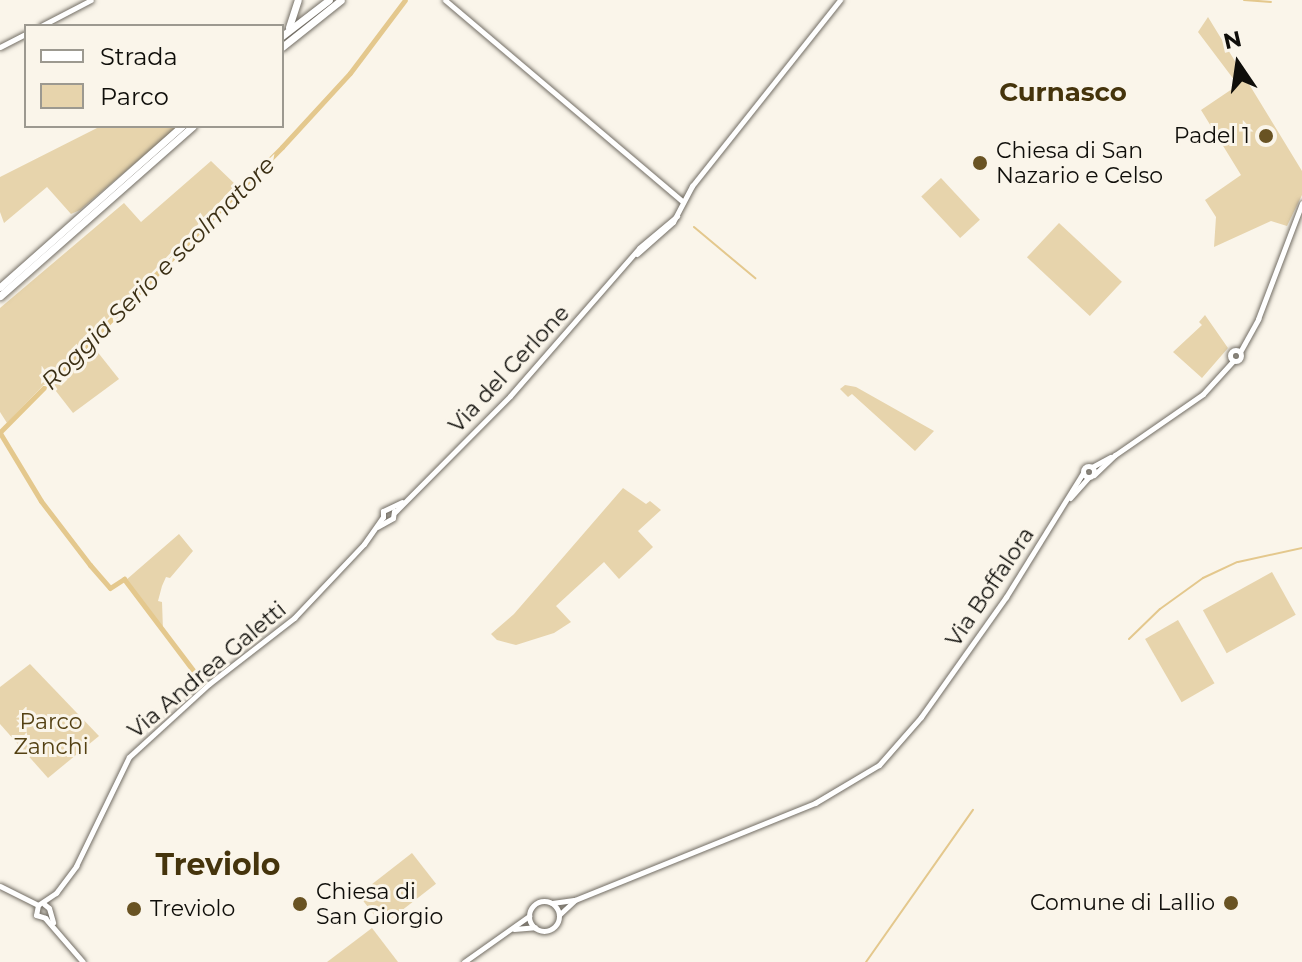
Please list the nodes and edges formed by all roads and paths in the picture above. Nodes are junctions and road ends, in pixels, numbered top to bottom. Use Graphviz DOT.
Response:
graph roads {
  1 [pos="91,0"];
  2 [pos="298,0"];
  3 [pos="329,0"];
  4 [pos="341,0"];
  5 [pos="445,0"];
  6 [pos="840,0"];
  7 [pos="45,24"];
  8 [pos="284,33"];
  9 [pos="284,34"];
  10 [pos="24,35"];
  11 [pos="284,45"];
  12 [pos="0,47"];
  13 [pos="180,128"];
  14 [pos="191,128"];
  15 [pos="682,202"];
  16 [pos="1302,203"];
  17 [pos="0,287"];
  18 [pos="0,296"];
  19 [pos="1115,455"];
  20 [pos="1092,467"];
  21 [pos="1083,473"];
  22 [pos="1091,476"];
  23 [pos="1066,502"];
  24 [pos="393,510"];
  25 [pos="383,517"];
  26 [pos="390,520"];
  27 [pos="376,528"];
  28 [pos="0,886"];
  29 [pos="22,899"];
  30 [pos="575,900"];
  31 [pos="552,903"];
  32 [pos="45,910"];
  33 [pos="35,912"];
  34 [pos="559,915"];
  35 [pos="529,916"];
  36 [pos="535,927"];
  37 [pos="513,929"];
  38 [pos="83,962"];
  39 [pos="464,962"];
  1 -- 7 [label="street"];
  2 -- 8 [label="highway"];
  3 -- 9 [label="highway"];
  4 -- 11 [label="highway"];
  5 -- 15 [label="street"];
  6 -- 15 [label="street"];
  10 -- 12 [label="street"];
  13 -- 17 [label="highway"];
  14 -- 18 [label="highway"];
  15 -- 24 [label="street, Via del Cerlone"];
  16 -- 19 [label="street"];
  19 -- 20 [label="street, Via Boffalora"];
  19 -- 22 [label="street, Via Boffalora"];
  20 -- 21 [label="street, Via Boffalora"];
  20 -- 22 [label="street"];
  21 -- 22 [label="street"];
  21 -- 23 [label="street, Via Boffalora"];
  22 -- 23 [label="street, Via Boffalora"];
  23 -- 30 [label="street, Via Boffalora"];
  24 -- 25 [label="street, Via Andrea Galetti"];
  24 -- 26 [label="street"];
  25 -- 26 [label="street"];
  25 -- 27 [label="street, Via Andrea Galetti"];
  26 -- 27 [label="street, Via Andrea Galetti"];
  27 -- 32 [label="street, Via Andrea Galetti"];
  28 -- 29 [label="street"];
  29 -- 32 [label="street"];
  29 -- 33 [label="street"];
  30 -- 31 [label="street"];
  30 -- 34 [label="street"];
  31 -- 34 [label="street"];
  31 -- 35 [label="street"];
  32 -- 33 [label="street, Via Andrea Galetti"];
  32 -- 33 [label="street"];
  32 -- 38 [label="street"];
  34 -- 36 [label="street"];
  35 -- 36 [label="street"];
  35 -- 37 [label="street"];
  36 -- 37 [label="street"];
  37 -- 39 [label="street"];
}
